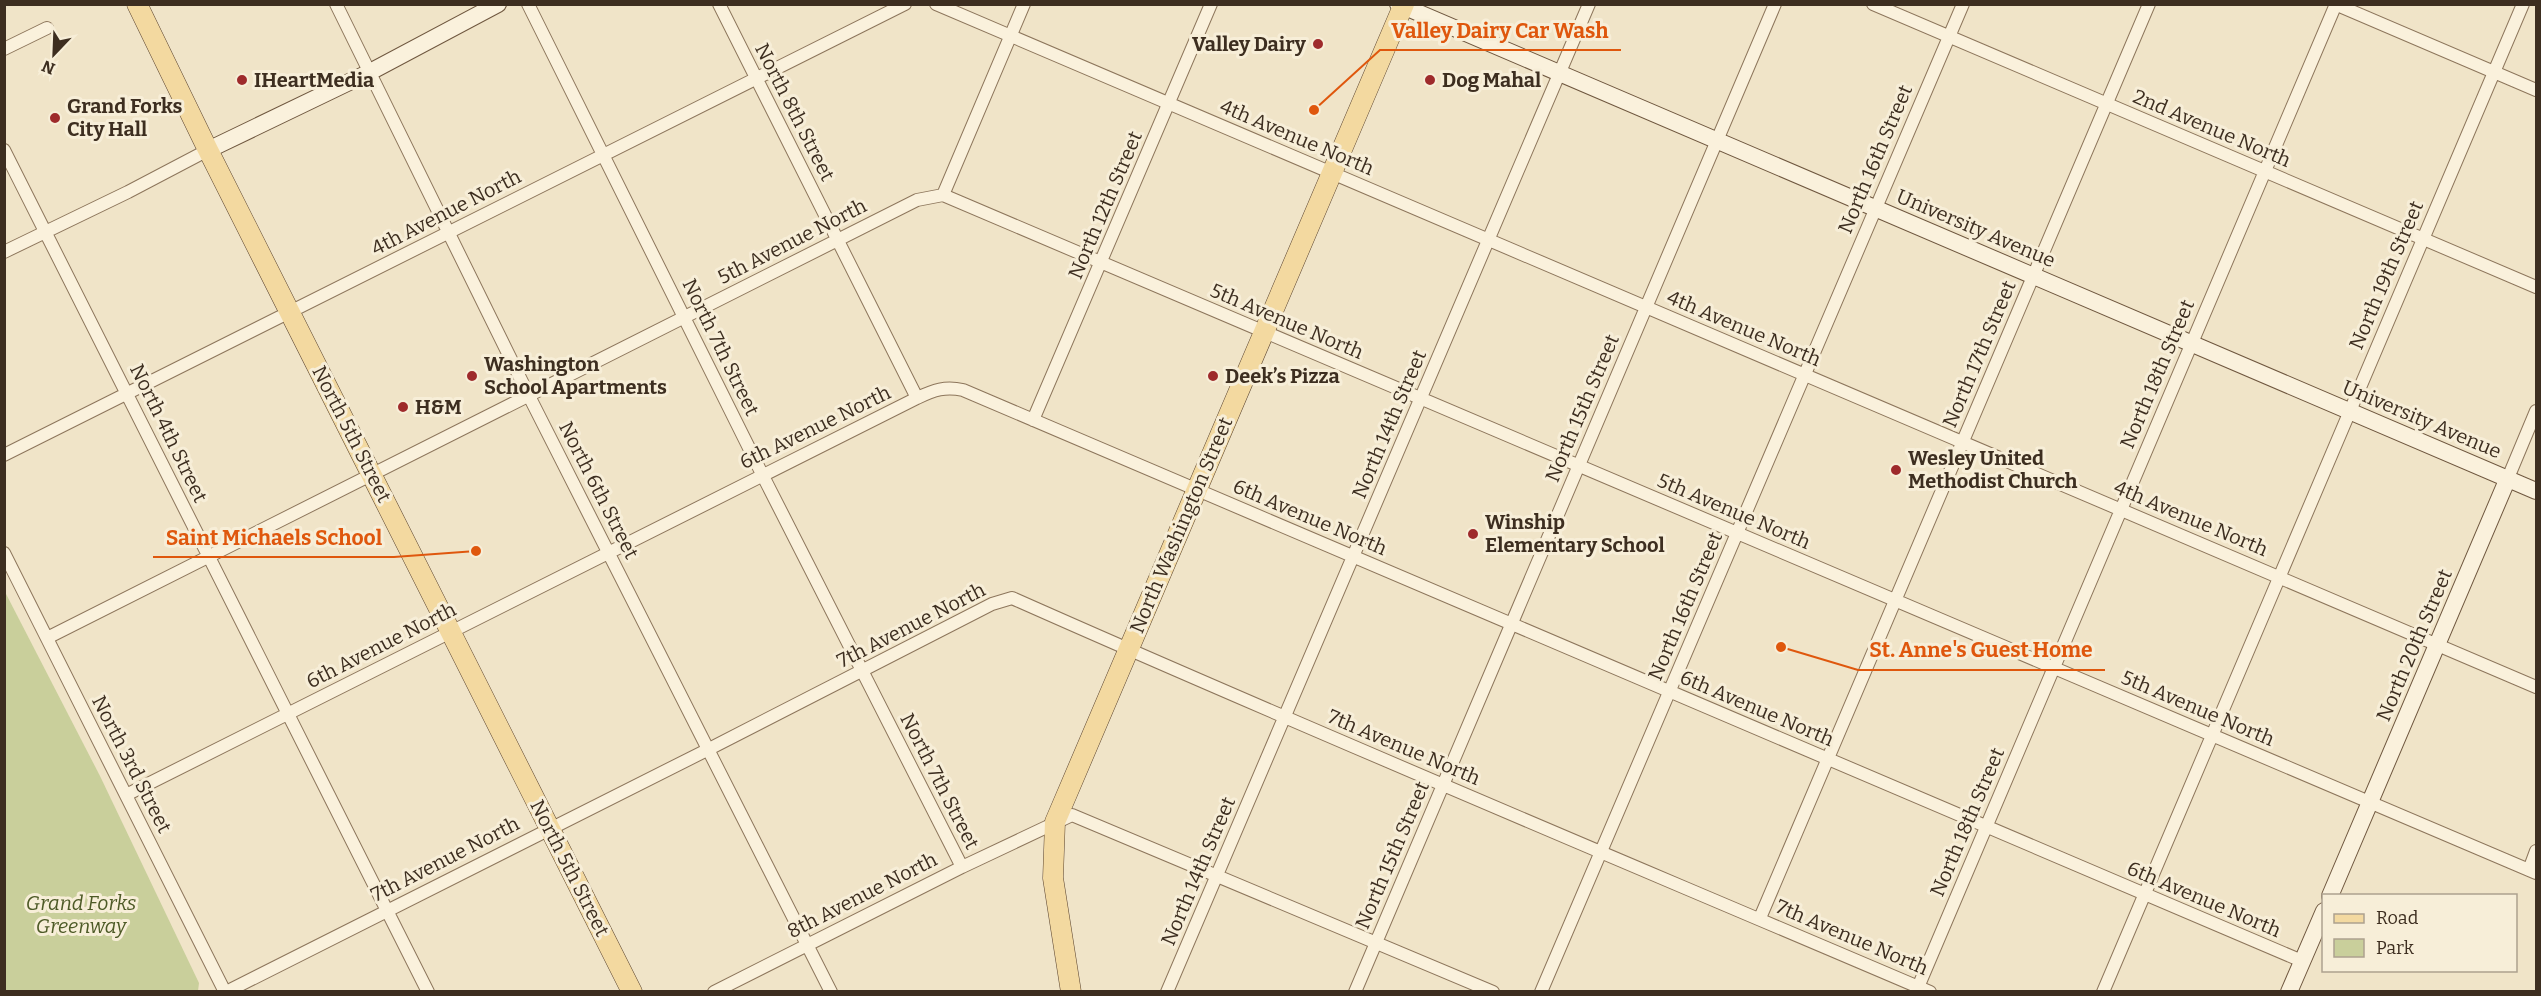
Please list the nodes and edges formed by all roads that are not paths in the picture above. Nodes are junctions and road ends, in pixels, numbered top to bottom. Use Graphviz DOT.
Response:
graph roads {
  1 [pos="137,4"];
  2 [pos="336,4"];
  3 [pos="498,4"];
  4 [pos="528,4"];
  5 [pos="719,4"];
  6 [pos="905,4"];
  7 [pos="936,4"];
  8 [pos="1024,4"];
  9 [pos="1211,4"];
  10 [pos="1589,4"];
  11 [pos="1775,4"];
  12 [pos="1873,4"];
  13 [pos="1963,4"];
  14 [pos="2150,4"];
  15 [pos="2523,4"];
  16 [pos="1402,5"];
  17 [pos="2336,5"];
  18 [pos="47,28"];
  19 [pos="1011,37"];
  20 [pos="1949,37"];
  21 [pos="4,49"];
  22 [pos="370,72"];
  23 [pos="2494,72"];
  24 [pos="1560,74"];
  25 [pos="756,77"];
  26 [pos="2536,90"];
  27 [pos="1169,104"];
  28 [pos="2107,104"];
  29 [pos="1717,141"];
  30 [pos="4,150"];
  31 [pos="208,150"];
  32 [pos="602,155"];
  33 [pos="2265,172"];
  34 [pos="1332,174"];
  35 [pos="943,195"];
  36 [pos="1876,208"];
  37 [pos="45,231"];
  38 [pos="449,232"];
  39 [pos="2423,239"];
  40 [pos="838,240"];
  41 [pos="1488,241"];
  42 [pos="4,252"];
  43 [pos="1102,262"];
  44 [pos="2034,275"];
  45 [pos="2536,287"];
  46 [pos="1646,308"];
  47 [pos="290,312"];
  48 [pos="685,317"];
  49 [pos="1264,332"];
  50 [pos="2192,343"];
  51 [pos="1804,376"];
  52 [pos="128,393"];
  53 [pos="529,396"];
  54 [pos="917,398"];
  55 [pos="1421,399"];
  56 [pos="2350,410"];
  57 [pos="2536,411"];
  58 [pos="1034,420"];
  59 [pos="1963,442"];
  60 [pos="4,455"];
  61 [pos="1579,466"];
  62 [pos="372,474"];
  63 [pos="762,474"];
  64 [pos="2508,478"];
  65 [pos="1197,490"];
  66 [pos="2536,490"];
  67 [pos="2121,510"];
  68 [pos="1737,533"];
  69 [pos="609,553"];
  70 [pos="4,554"];
  71 [pos="208,556"];
  72 [pos="1353,556"];
  73 [pos="2279,577"];
  74 [pos="1897,601"];
  75 [pos="1511,624"];
  76 [pos="450,632"];
  77 [pos="46,638"];
  78 [pos="2437,645"];
  79 [pos="1128,650"];
  80 [pos="2053,668"];
  81 [pos="862,671"];
  82 [pos="2536,687"];
  83 [pos="1670,691"];
  84 [pos="288,714"];
  85 [pos="1285,719"];
  86 [pos="2211,735"];
  87 [pos="709,749"];
  88 [pos="1827,759"];
  89 [pos="1443,784"];
  90 [pos="126,795"];
  91 [pos="2370,803"];
  92 [pos="1055,822"];
  93 [pos="550,828"];
  94 [pos="1986,828"];
  95 [pos="1601,850"];
  96 [pos="2536,851"];
  97 [pos="962,867"];
  98 [pos="2533,872"];
  99 [pos="1217,874"];
  100 [pos="2331,894"];
  101 [pos="2144,895"];
  102 [pos="387,910"];
  103 [pos="2322,916"];
  104 [pos="1760,918"];
  105 [pos="1376,942"];
  106 [pos="807,945"];
  107 [pos="2302,961"];
  108 [pos="1921,990"];
  109 [pos="226,992"];
  110 [pos="428,992"];
  111 [pos="632,992"];
  112 [pos="714,992"];
  113 [pos="831,992"];
  114 [pos="1071,992"];
  115 [pos="1167,992"];
  116 [pos="1355,992"];
  117 [pos="1493,992"];
  118 [pos="1541,992"];
  119 [pos="2103,992"];
  120 [pos="2289,992"];
  1 -- 31 [label="main road, North 5th Street"];
  2 -- 22 [label="street, North 6th Street"];
  3 -- 22 [label="street"];
  4 -- 32 [label="street, North 7th Street"];
  5 -- 25 [label="street, North 8th Street"];
  6 -- 25 [label="street, 4th Avenue North"];
  7 -- 19 [label="street, 4th Avenue North"];
  8 -- 19 [label="street"];
  9 -- 27 [label="street, North 12th Street"];
  10 -- 24 [label="street, North 14th Street"];
  11 -- 29 [label="street, North 15th Street"];
  12 -- 20 [label="street, 2nd Avenue North"];
  13 -- 20 [label="street, North 16th Street"];
  14 -- 28 [label="street, North 17th Street"];
  15 -- 23 [label="street, North 19th Street"];
  16 -- 24 [label="street, University Avenue"];
  16 -- 34 [label="main road, North Washington Street"];
  17 -- 23 [label="street"];
  17 -- 33 [label="street, North 18th Street"];
  18 -- 21 [label="street"];
  19 -- 27 [label="street, 4th Avenue North"];
  19 -- 35 [label="street"];
  20 -- 28 [label="street, 2nd Avenue North"];
  20 -- 36 [label="street, North 16th Street"];
  22 -- 31 [label="street"];
  22 -- 38 [label="street, North 6th Street"];
  23 -- 26 [label="street"];
  23 -- 39 [label="street, North 19th Street"];
  24 -- 29 [label="street, University Avenue"];
  24 -- 41 [label="street, North 14th Street"];
  25 -- 32 [label="street, 4th Avenue North"];
  25 -- 40 [label="street, North 8th Street"];
  27 -- 34 [label="street, 4th Avenue North"];
  27 -- 43 [label="street, North 12th Street"];
  28 -- 33 [label="street, 2nd Avenue North"];
  28 -- 44 [label="street, North 17th Street"];
  29 -- 36 [label="street, University Avenue"];
  29 -- 46 [label="street, North 15th Street"];
  30 -- 37 [label="street, North 4th Street"];
  31 -- 37 [label="street"];
  31 -- 47 [label="main road, North 5th Street"];
  32 -- 38 [label="street, 4th Avenue North"];
  32 -- 48 [label="street, North 7th Street"];
  33 -- 39 [label="street, 2nd Avenue North"];
  33 -- 50 [label="street, North 18th Street"];
  34 -- 41 [label="street, 4th Avenue North"];
  34 -- 49 [label="main road, North Washington Street"];
  35 -- 40 [label="street, 5th Avenue North"];
  35 -- 43 [label="street, 5th Avenue North"];
  36 -- 44 [label="street, University Avenue"];
  36 -- 51 [label="street, North 16th Street"];
  37 -- 42 [label="street"];
  37 -- 52 [label="street, North 4th Street"];
  38 -- 47 [label="street, 4th Avenue North"];
  38 -- 53 [label="street, North 6th Street"];
  39 -- 45 [label="street, 2nd Avenue North"];
  39 -- 56 [label="street, North 19th Street"];
  40 -- 48 [label="street, 5th Avenue North"];
  40 -- 54 [label="street, North 8th Street"];
  41 -- 46 [label="street, 4th Avenue North"];
  41 -- 55 [label="street, North 14th Street"];
  43 -- 49 [label="street, 5th Avenue North"];
  43 -- 58 [label="street, North 12th Street"];
  44 -- 50 [label="street, University Avenue"];
  44 -- 59 [label="street, North 17th Street"];
  46 -- 51 [label="street, 4th Avenue North"];
  46 -- 61 [label="street, North 15th Street"];
  47 -- 52 [label="street, 4th Avenue North"];
  47 -- 62 [label="main road, North 5th Street"];
  48 -- 53 [label="street, 5th Avenue North"];
  48 -- 63 [label="street, North 7th Street"];
  49 -- 55 [label="street, 5th Avenue North"];
  49 -- 65 [label="main road, North Washington Street"];
  50 -- 56 [label="street, University Avenue"];
  50 -- 67 [label="street, North 18th Street"];
  51 -- 59 [label="street, 4th Avenue North"];
  51 -- 68 [label="street, North 16th Street"];
  52 -- 60 [label="street, 4th Avenue North"];
  52 -- 71 [label="street, North 4th Street"];
  53 -- 62 [label="street, 5th Avenue North"];
  53 -- 69 [label="street, North 6th Street"];
  54 -- 58 [label="street, 6th Avenue North"];
  54 -- 63 [label="street, 6th Avenue North"];
  55 -- 61 [label="street, 5th Avenue North"];
  55 -- 72 [label="street, North 14th Street"];
  56 -- 64 [label="street, University Avenue"];
  56 -- 73 [label="street, North 19th Street"];
  57 -- 64 [label="street, North 20th Street"];
  58 -- 65 [label="street, 6th Avenue North"];
  59 -- 67 [label="street, 4th Avenue North"];
  59 -- 74 [label="street, North 17th Street"];
  61 -- 68 [label="street, 5th Avenue North"];
  61 -- 75 [label="street, North 15th Street"];
  62 -- 71 [label="street, 5th Avenue North"];
  62 -- 76 [label="main road, North 5th Street"];
  63 -- 69 [label="street, 6th Avenue North"];
  63 -- 81 [label="street, North 7th Street"];
  64 -- 66 [label="street, University Avenue"];
  64 -- 78 [label="street, North 20th Street"];
  65 -- 72 [label="street, 6th Avenue North"];
  65 -- 79 [label="main road, North Washington Street"];
  67 -- 73 [label="street, 4th Avenue North"];
  67 -- 80 [label="street, North 18th Street"];
  68 -- 74 [label="street, 5th Avenue North"];
  68 -- 83 [label="street, North 16th Street"];
  69 -- 76 [label="street, 6th Avenue North"];
  69 -- 87 [label="street, North 6th Street"];
  70 -- 77 [label="street, North 3rd Street"];
  71 -- 77 [label="street, 5th Avenue North"];
  71 -- 84 [label="street, North 4th Street"];
  72 -- 75 [label="street, 6th Avenue North"];
  72 -- 85 [label="street, North 14th Street"];
  73 -- 78 [label="street, 4th Avenue North"];
  73 -- 86 [label="street, North 19th Street"];
  74 -- 80 [label="street, 5th Avenue North"];
  74 -- 88 [label="street, North 17th Street"];
  75 -- 83 [label="street, 6th Avenue North"];
  75 -- 89 [label="street, North 15th Street"];
  76 -- 84 [label="street, 6th Avenue North"];
  76 -- 93 [label="main road, North 5th Street"];
  77 -- 90 [label="street, North 3rd Street"];
  78 -- 82 [label="street, 4th Avenue North"];
  78 -- 91 [label="street, North 20th Street"];
  79 -- 81 [label="street, 7th Avenue North"];
  79 -- 85 [label="street, 7th Avenue North"];
  79 -- 92 [label="main road, North Washington Street"];
  80 -- 86 [label="street, 5th Avenue North"];
  80 -- 94 [label="street, North 18th Street"];
  81 -- 87 [label="street, 7th Avenue North"];
  81 -- 97 [label="street, North 7th Street"];
  83 -- 88 [label="street, 6th Avenue North"];
  83 -- 95 [label="street, North 16th Street"];
  84 -- 90 [label="street, 6th Avenue North"];
  84 -- 102 [label="street, North 4th Street"];
  85 -- 89 [label="street, 7th Avenue North"];
  85 -- 99 [label="street, North 14th Street"];
  86 -- 91 [label="street, 5th Avenue North"];
  86 -- 101 [label="street, North 19th Street"];
  87 -- 93 [label="street, 7th Avenue North"];
  87 -- 106 [label="street, North 6th Street"];
  88 -- 94 [label="street, 6th Avenue North"];
  88 -- 104 [label="street, North 17th Street"];
  89 -- 95 [label="street, 7th Avenue North"];
  89 -- 105 [label="street, North 15th Street"];
  90 -- 109 [label="street, North 3rd Street"];
  91 -- 98 [label="street, 5th Avenue North"];
  91 -- 100 [label="street, North 20th Street"];
  92 -- 97 [label="street, 8th Avenue North"];
  92 -- 99 [label="street, 8th Avenue North"];
  92 -- 114 [label="main road, North Washington Street"];
  93 -- 102 [label="street, 7th Avenue North"];
  93 -- 111 [label="main road, North 5th Street"];
  94 -- 101 [label="street, 6th Avenue North"];
  94 -- 108 [label="street, North 18th Street"];
  95 -- 104 [label="street, 7th Avenue North"];
  95 -- 118 [label="street, North 16th Street"];
  96 -- 98 [label="street"];
  97 -- 106 [label="street, 8th Avenue North"];
  99 -- 105 [label="street, 8th Avenue North"];
  99 -- 115 [label="street, North 14th Street"];
  101 -- 107 [label="street, 6th Avenue North"];
  101 -- 119 [label="street, North 19th Street"];
  102 -- 109 [label="street, 7th Avenue North"];
  102 -- 110 [label="street, North 4th Street"];
  103 -- 107 [label="street"];
  104 -- 108 [label="street, 7th Avenue North"];
  105 -- 116 [label="street, North 15th Street"];
  105 -- 117 [label="street, 8th Avenue North"];
  106 -- 112 [label="street, 8th Avenue North"];
  106 -- 113 [label="street, North 6th Street"];
  107 -- 120 [label="street"];
}
